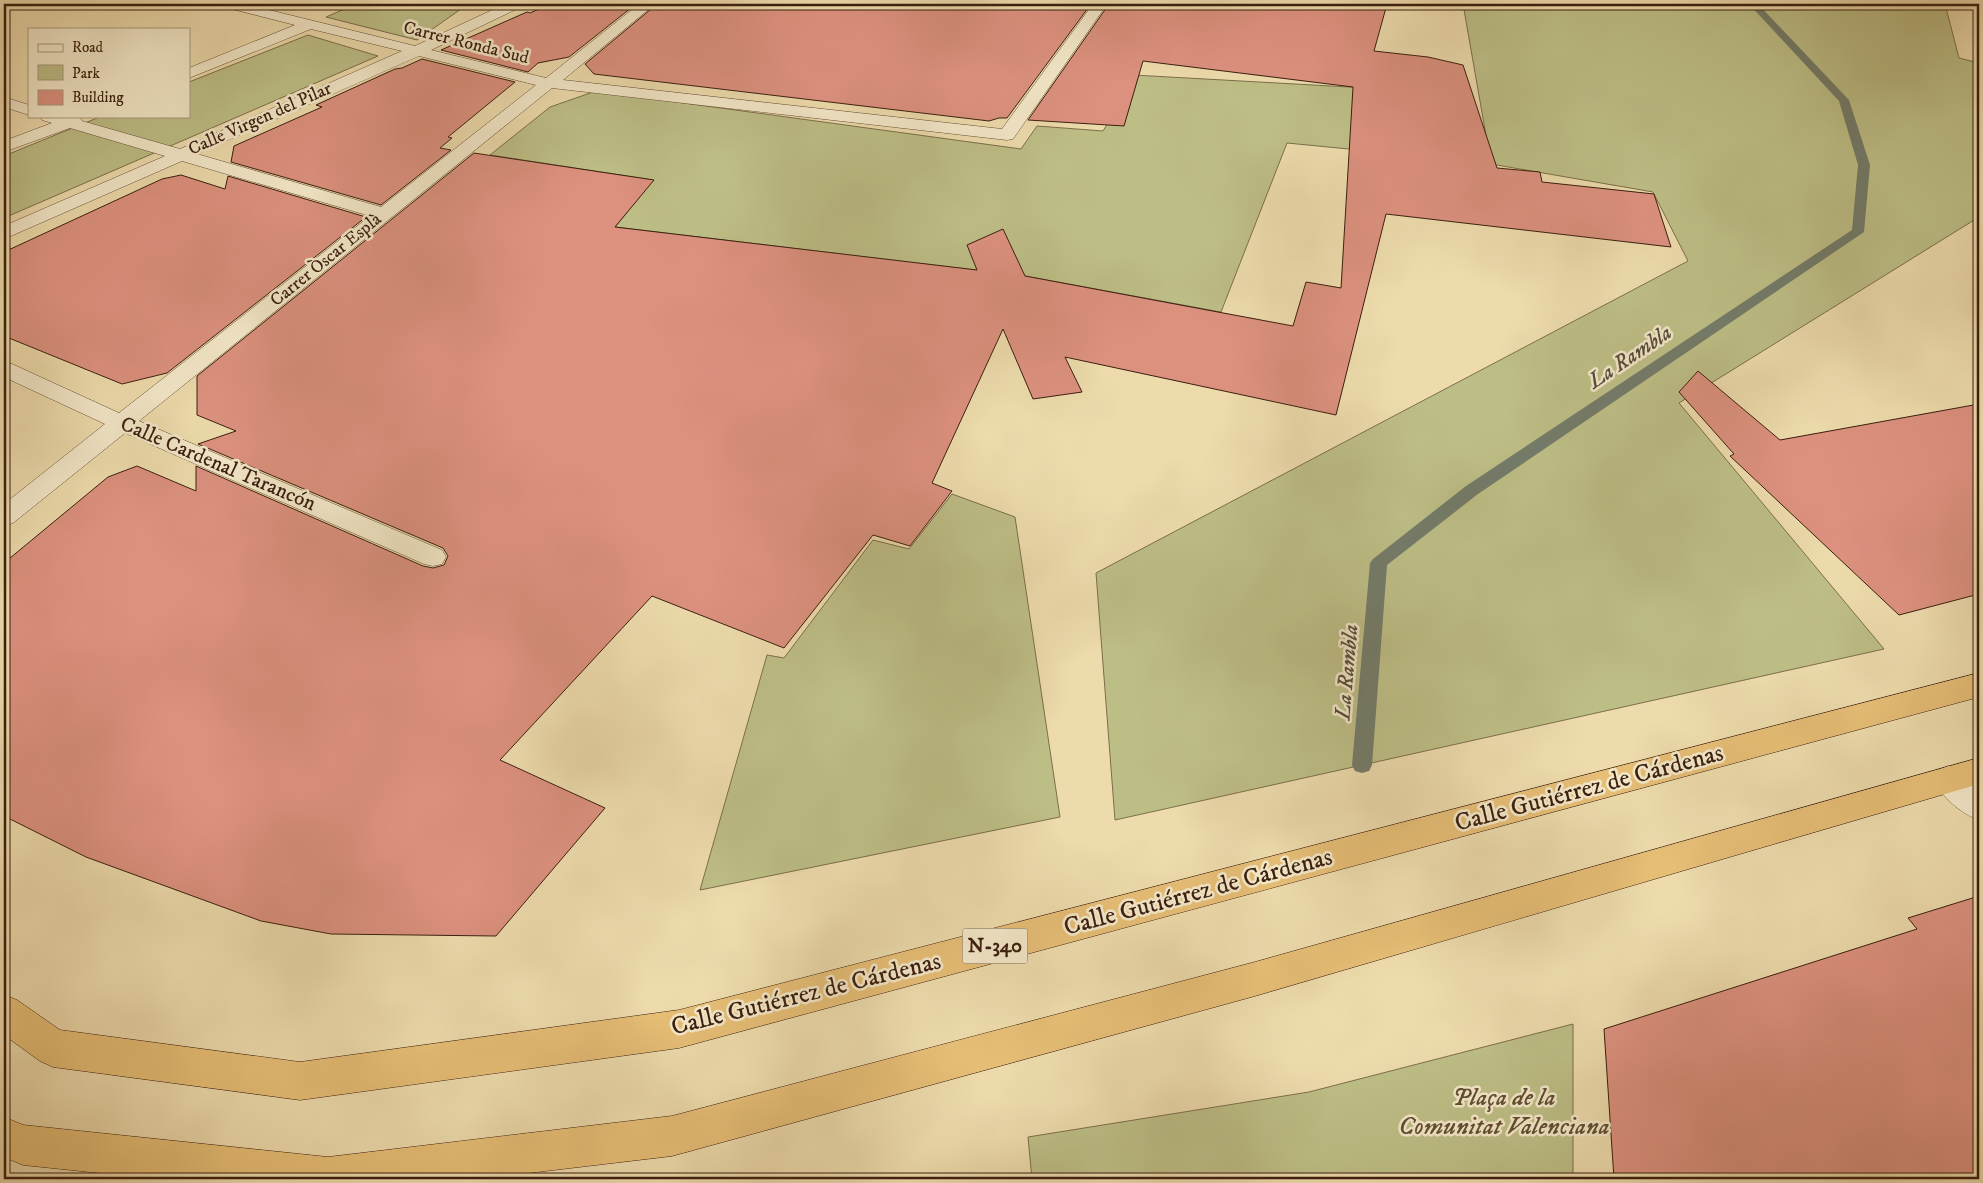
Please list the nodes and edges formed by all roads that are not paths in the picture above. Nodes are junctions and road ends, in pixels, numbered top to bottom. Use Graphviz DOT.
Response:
graph roads {
  1 [pos="229,4"];
  2 [pos="481,4"];
  3 [pos="516,4"];
  4 [pos="648,4"];
  5 [pos="1100,4"];
  6 [pos="310,24"];
  7 [pos="416,51"];
  8 [pos="190,73"];
  9 [pos="548,83"];
  10 [pos="4,102"];
  11 [pos="28,110"];
  12 [pos="75,119"];
  13 [pos="4,148"];
  14 [pos="179,154"];
  15 [pos="384,214"];
  16 [pos="4,233"];
  17 [pos="4,369"];
  18 [pos="122,423"];
  19 [pos="4,517"];
  20 [pos="433,557"];
  21 [pos="1979,685"];
  22 [pos="1964,775"];
  23 [pos="1979,806"];
  24 [pos="4,1014"];
  25 [pos="4,1137"];
  1 -- 6 [label="street, Carrer Ronda Sud"];
  2 -- 7 [label="street"];
  3 -- 7 [label="street, Calle Virgen del Pilar"];
  4 -- 9 [label="street, Carrer Òscar Esplà"];
  5 -- 9 [label="street, Carrer Ronda Sud"];
  6 -- 7 [label="street, Carrer Ronda Sud"];
  6 -- 8 [label="street"];
  7 -- 9 [label="street, Carrer Ronda Sud"];
  7 -- 14 [label="street, Calle Virgen del Pilar"];
  9 -- 15 [label="street, Carrer Òscar Esplà"];
  10 -- 11 [label="street"];
  12 -- 13 [label="street"];
  12 -- 14 [label="street"];
  14 -- 15 [label="street"];
  14 -- 16 [label="street, Calle Virgen del Pilar"];
  15 -- 18 [label="street, Carrer Òscar Esplà"];
  17 -- 18 [label="street, Calle Cardenal Tarancón"];
  18 -- 19 [label="street, Carrer Òscar Esplà"];
  18 -- 20 [label="street, Calle Cardenal Tarancón"];
  21 -- 24 [label="highway, Calle Gutiérrez de Cárdenas / N-340"];
  22 -- 23 [label="street"];
  22 -- 25 [label="highway"];
}
